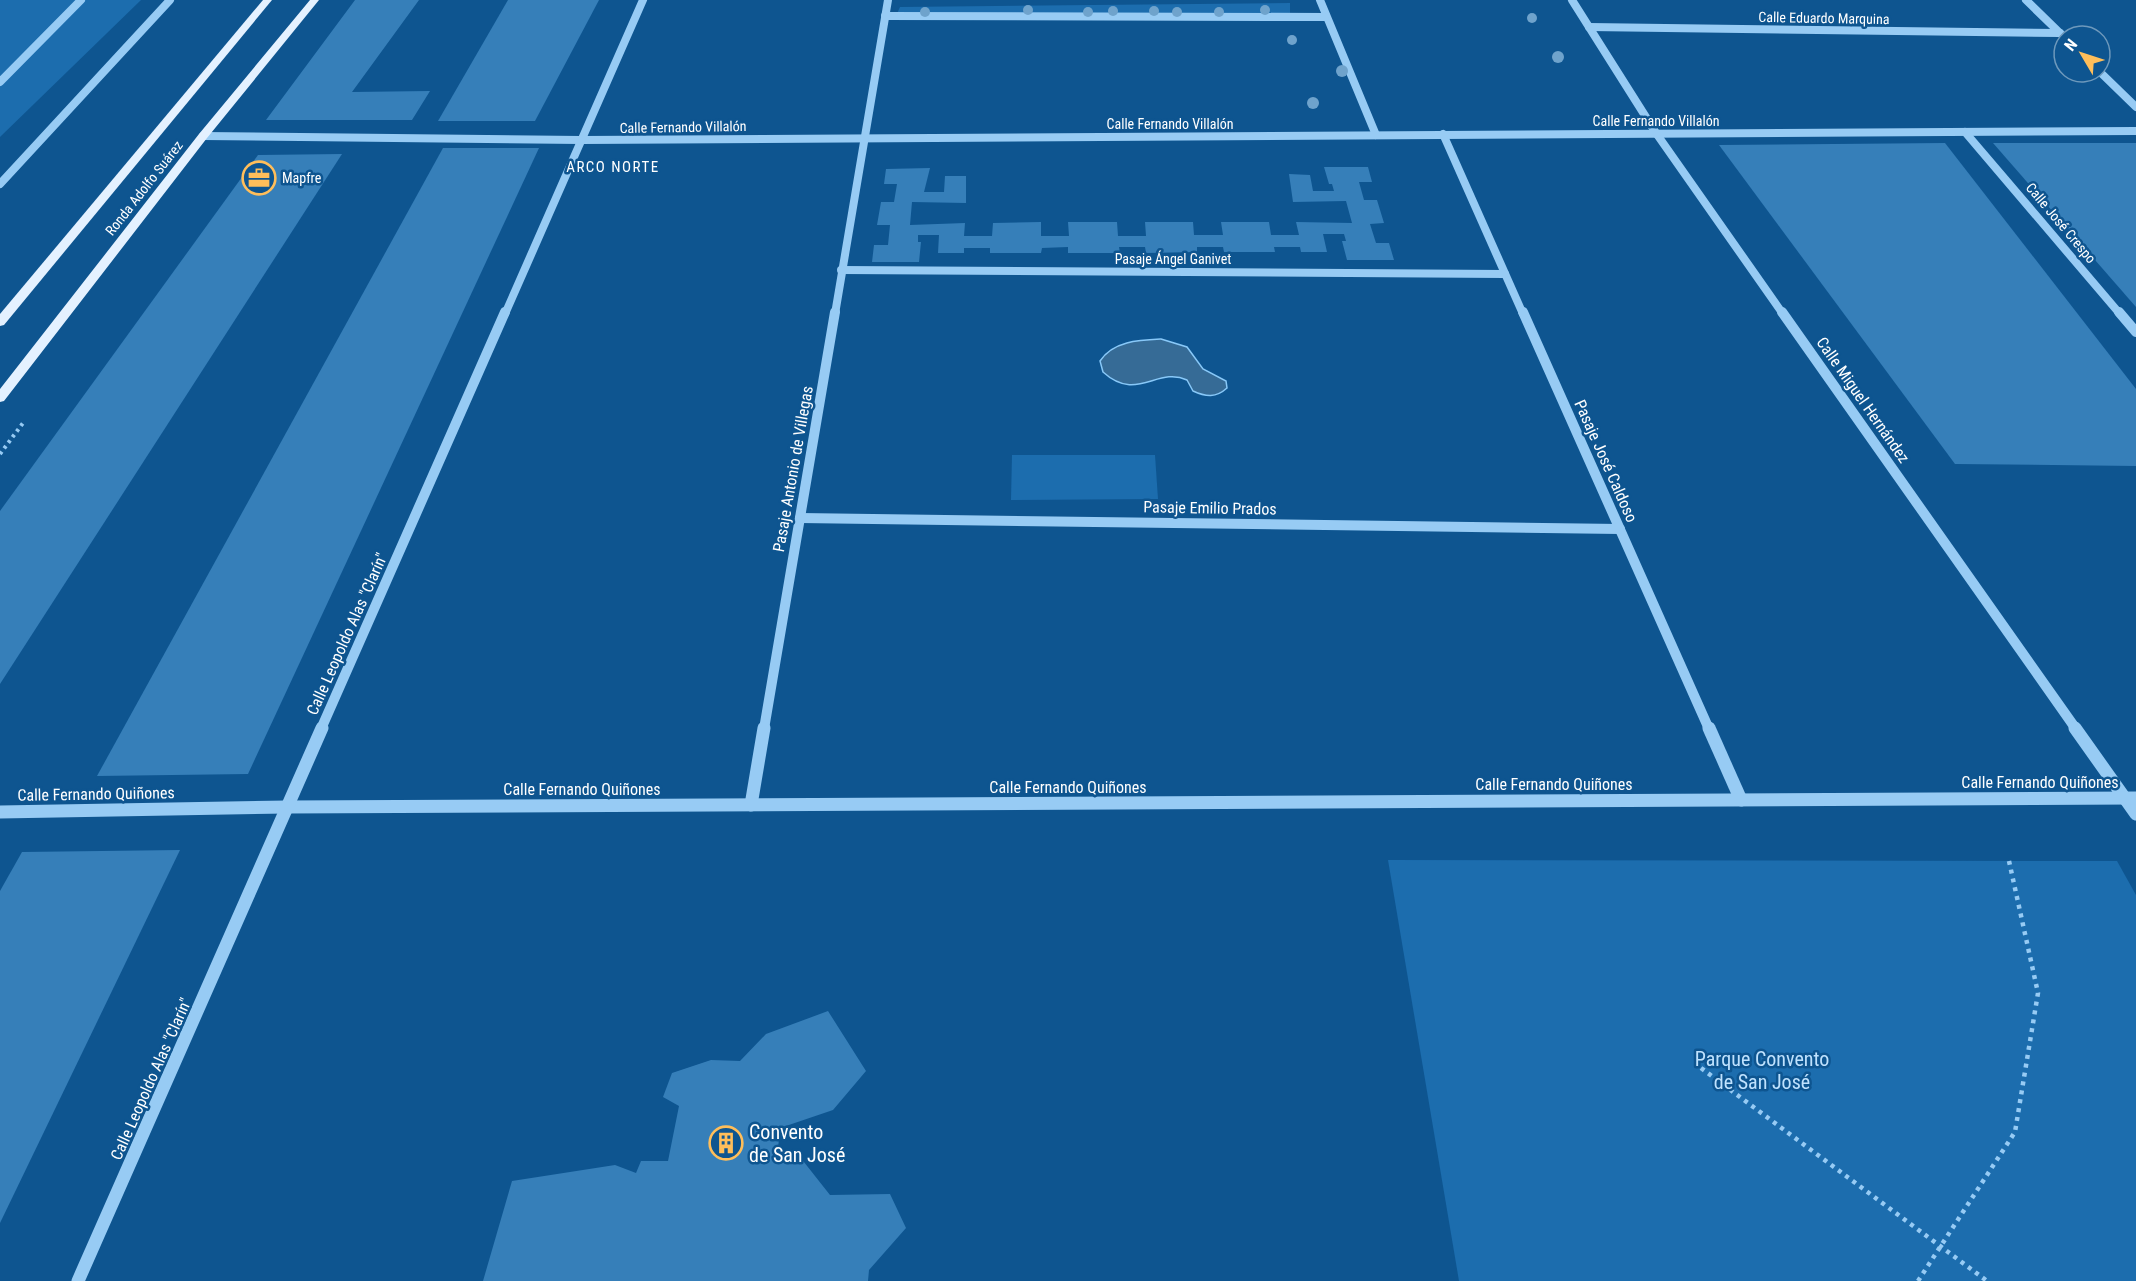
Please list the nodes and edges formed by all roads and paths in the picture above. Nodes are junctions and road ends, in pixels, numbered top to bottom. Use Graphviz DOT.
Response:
graph roads {
  1 [pos="81,0"];
  2 [pos="170,0"];
  3 [pos="268,0"];
  4 [pos="315,0"];
  5 [pos="643,0"];
  6 [pos="888,0"];
  7 [pos="1320,0"];
  8 [pos="1572,0"];
  9 [pos="2026,0"];
  10 [pos="885,16"];
  11 [pos="1324,17"];
  12 [pos="2052,25"];
  13 [pos="1589,27"];
  14 [pos="2052,35"];
  15 [pos="0,82"];
  16 [pos="2112,84"];
  17 [pos="2136,107"];
  18 [pos="2136,131"];
  19 [pos="1965,132"];
  20 [pos="1656,133"];
  21 [pos="1443,134"];
  22 [pos="1376,135"];
  23 [pos="203,136"];
  24 [pos="864,137"];
  25 [pos="581,140"];
  26 [pos="0,184"];
  27 [pos="842,270"];
  28 [pos="1505,274"];
  29 [pos="0,322"];
  30 [pos="2136,332"];
  31 [pos="0,398"];
  32 [pos="800,518"];
  33 [pos="1620,529"];
  34 [pos="2131,798"];
  35 [pos="1741,800"];
  36 [pos="751,805"];
  37 [pos="287,807"];
  38 [pos="0,812"];
  39 [pos="2136,814"];
  40 [pos="2008,861"];
  41 [pos="1701,1068"];
  42 [pos="1941,1248"];
  43 [pos="78,1281"];
  44 [pos="1918,1281"];
  45 [pos="1987,1281"];
  1 -- 15 [label="street"];
  2 -- 26 [label="street"];
  3 -- 29 [label="main road, Ronda Adolfo Suárez"];
  4 -- 23 [label="main road, Ronda Adolfo Suárez"];
  5 -- 25 [label="street, Calle Leopoldo Alas \"Clarín\""];
  6 -- 10 [label="street, Pasaje Antonio de Villegas"];
  7 -- 11 [label="street"];
  8 -- 13 [label="street, Calle Miguel Hernández"];
  9 -- 12 [label="street"];
  10 -- 11 [label="street"];
  10 -- 24 [label="street, Pasaje Antonio de Villegas"];
  11 -- 22 [label="street"];
  13 -- 14 [label="street, Calle Eduardo Marquina"];
  13 -- 20 [label="street, Calle Miguel Hernández"];
  16 -- 17 [label="street"];
  18 -- 19 [label="street, Calle Fernando Villalón"];
  19 -- 20 [label="street, Calle Fernando Villalón"];
  19 -- 30 [label="street, Calle José Crespo"];
  20 -- 21 [label="street, Calle Fernando Villalón"];
  20 -- 34 [label="street, Calle Miguel Hernández"];
  21 -- 22 [label="street, Calle Fernando Villalón"];
  21 -- 28 [label="street, Pasaje José Caldoso"];
  22 -- 24 [label="street, Calle Fernando Villalón"];
  23 -- 25 [label="street, Calle Fernando Villalón"];
  23 -- 31 [label="main road, Ronda Adolfo Suárez"];
  24 -- 25 [label="street, Calle Fernando Villalón"];
  24 -- 27 [label="street, Pasaje Antonio de Villegas"];
  25 -- 37 [label="street, Calle Leopoldo Alas \"Clarín\""];
  27 -- 28 [label="street, Pasaje Ángel Ganivet"];
  27 -- 32 [label="street, Pasaje Antonio de Villegas"];
  28 -- 33 [label="street, Pasaje José Caldoso"];
  32 -- 33 [label="street, Pasaje Emilio Prados"];
  32 -- 36 [label="street, Pasaje Antonio de Villegas"];
  33 -- 35 [label="street, Pasaje José Caldoso"];
  34 -- 35 [label="street, Calle Fernando Quiñones"];
  34 -- 39 [label="street, Calle Miguel Hernández"];
  35 -- 36 [label="street, Calle Fernando Quiñones"];
  36 -- 37 [label="street, Calle Fernando Quiñones"];
  37 -- 38 [label="street, Calle Fernando Quiñones"];
  37 -- 43 [label="street, Calle Leopoldo Alas \"Clarín\""];
  40 -- 42 [label="path"];
  41 -- 42 [label="path"];
  42 -- 44 [label="path"];
  42 -- 45 [label="path"];
}
